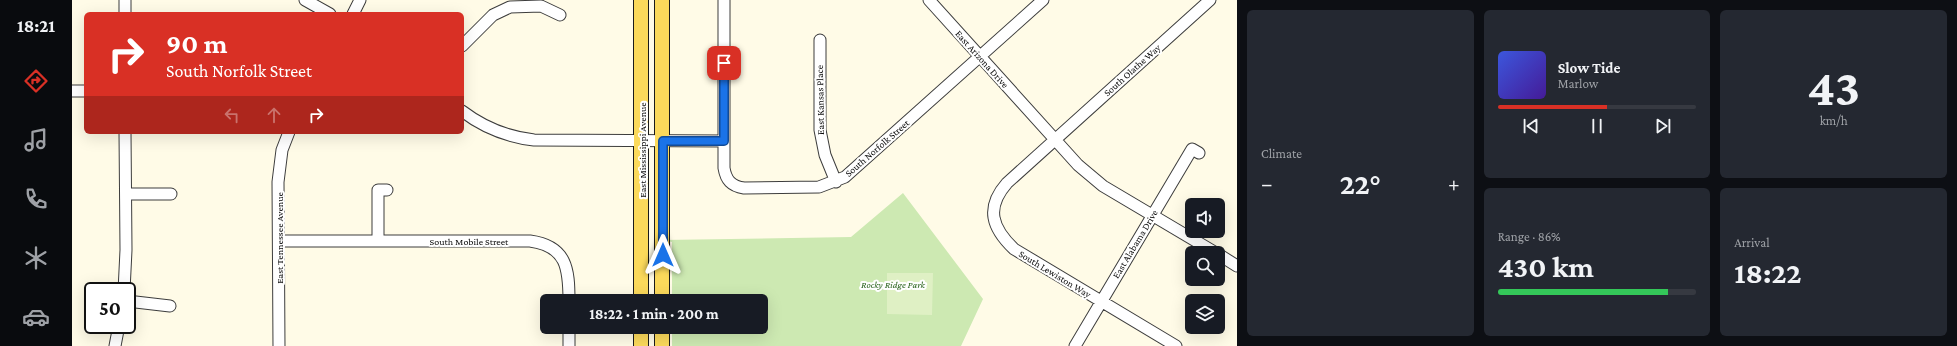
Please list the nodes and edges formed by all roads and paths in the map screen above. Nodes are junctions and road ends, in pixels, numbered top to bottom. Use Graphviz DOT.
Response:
graph roads {
  1 [pos="125,0"];
  2 [pos="304,0"];
  3 [pos="360,0"];
  4 [pos="641,0"];
  5 [pos="662,0"];
  6 [pos="724,0"];
  7 [pos="929,0"];
  8 [pos="1042,0"];
  9 [pos="1210,0"];
  10 [pos="125,12"];
  11 [pos="326,12"];
  12 [pos="354,12"];
  13 [pos="560,15"];
  14 [pos="820,40"];
  15 [pos="464,44"];
  16 [pos="980,57"];
  17 [pos="72,91"];
  18 [pos="84,91"];
  19 [pos="464,112"];
  20 [pos="125,134"];
  21 [pos="288,134"];
  22 [pos="1054,140"];
  23 [pos="642,141"];
  24 [pos="663,141"];
  25 [pos="724,141"];
  26 [pos="1199,153"];
  27 [pos="836,182"];
  28 [pos="387,190"];
  29 [pos="126,194"];
  30 [pos="171,194"];
  31 [pos="1152,215"];
  32 [pos="279,241"];
  33 [pos="378,241"];
  34 [pos="1204,246"];
  35 [pos="1225,259"];
  36 [pos="1237,266"];
  37 [pos="124,282"];
  38 [pos="569,294"];
  39 [pos="641,294"];
  40 [pos="662,294"];
  41 [pos="1101,301"];
  42 [pos="136,302"];
  43 [pos="170,306"];
  44 [pos="117,334"];
  45 [pos="569,334"];
  46 [pos="641,334"];
  47 [pos="662,334"];
  48 [pos="115,346"];
  49 [pos="279,346"];
  50 [pos="569,346"];
  51 [pos="641,346"];
  52 [pos="662,346"];
  53 [pos="1075,346"];
  54 [pos="1176,346"];
  1 -- 10 [label="street"];
  2 -- 11 [label="street"];
  3 -- 12 [label="street"];
  4 -- 23 [label="main road, East Mississippi Avenue"];
  5 -- 24 [label="main road, East Mississippi Avenue"];
  6 -- 25 [label="street, South Norfolk Street"];
  7 -- 16 [label="street, East Arizona Drive"];
  8 -- 16 [label="street, South Norfolk Street"];
  9 -- 22 [label="street, South Olathe Way"];
  13 -- 15 [label="street"];
  14 -- 27 [label="street, East Kansas Place"];
  16 -- 22 [label="street, East Arizona Drive"];
  16 -- 27 [label="street, South Norfolk Street"];
  17 -- 18 [label="street"];
  19 -- 23 [label="street"];
  20 -- 29 [label="street"];
  21 -- 32 [label="street, East Tennessee Avenue"];
  22 -- 31 [label="street, East Arizona Drive"];
  22 -- 41 [label="street, South Lewiston Way"];
  23 -- 24 [label="street"];
  23 -- 39 [label="main road, East Mississippi Avenue"];
  24 -- 25 [label="street"];
  24 -- 40 [label="main road, East Mississippi Avenue"];
  25 -- 27 [label="street, South Norfolk Street"];
  26 -- 31 [label="street, East Alabama Drive"];
  28 -- 33 [label="street"];
  29 -- 30 [label="street"];
  29 -- 37 [label="street"];
  31 -- 34 [label="street, East Arizona Drive"];
  31 -- 41 [label="street, East Alabama Drive"];
  32 -- 33 [label="street, South Mobile Street"];
  32 -- 49 [label="street, East Tennessee Avenue"];
  33 -- 38 [label="street, South Mobile Street"];
  35 -- 36 [label="street, East Arizona Drive"];
  41 -- 53 [label="street, East Alabama Drive"];
  41 -- 54 [label="street, South Lewiston Way"];
  42 -- 43 [label="street"];
  44 -- 48 [label="street"];
  45 -- 50 [label="street"];
  46 -- 51 [label="main road"];
  47 -- 52 [label="main road"];
}
